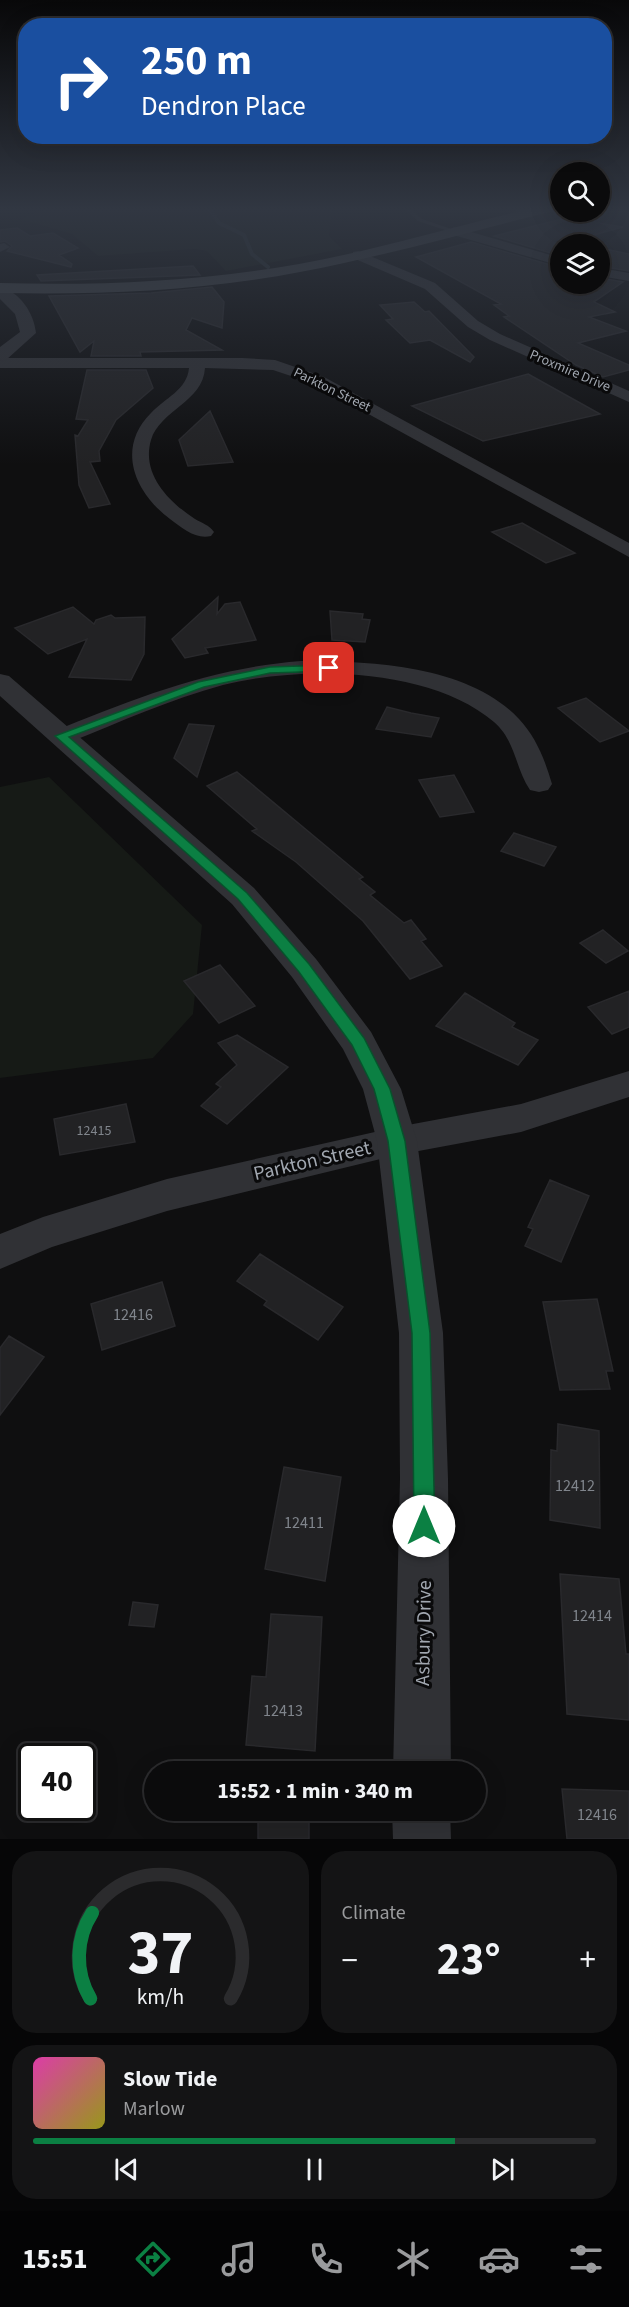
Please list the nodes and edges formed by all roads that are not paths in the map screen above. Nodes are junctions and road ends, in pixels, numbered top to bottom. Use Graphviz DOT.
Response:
graph roads {
  1 [pos="4,294"];
  2 [pos="439,294"];
  3 [pos="0,356"];
  4 [pos="0,363"];
  5 [pos="197,363"];
  6 [pos="629,397"];
  7 [pos="204,532"];
  8 [pos="629,551"];
  9 [pos="0,682"];
  10 [pos="61,736"];
  11 [pos="539,784"];
  12 [pos="629,1084"];
  13 [pos="397,1141"];
  14 [pos="0,1252"];
  15 [pos="422,1761"];
  16 [pos="421,1821"];
  17 [pos="422,1839"];
  1 -- 3 [label="street"];
  2 -- 6 [label="street, Proxmire Drive"];
  4 -- 5 [label="street, Parkton Street"];
  5 -- 7 [label="street"];
  5 -- 8 [label="street, Parkton Street"];
  9 -- 10 [label="street, Asbury Drive"];
  10 -- 11 [label="street"];
  10 -- 13 [label="street, Asbury Drive"];
  12 -- 13 [label="street, Parkton Street"];
  13 -- 14 [label="street, Parkton Street"];
  13 -- 15 [label="street, Asbury Drive"];
  16 -- 17 [label="street"];
}
